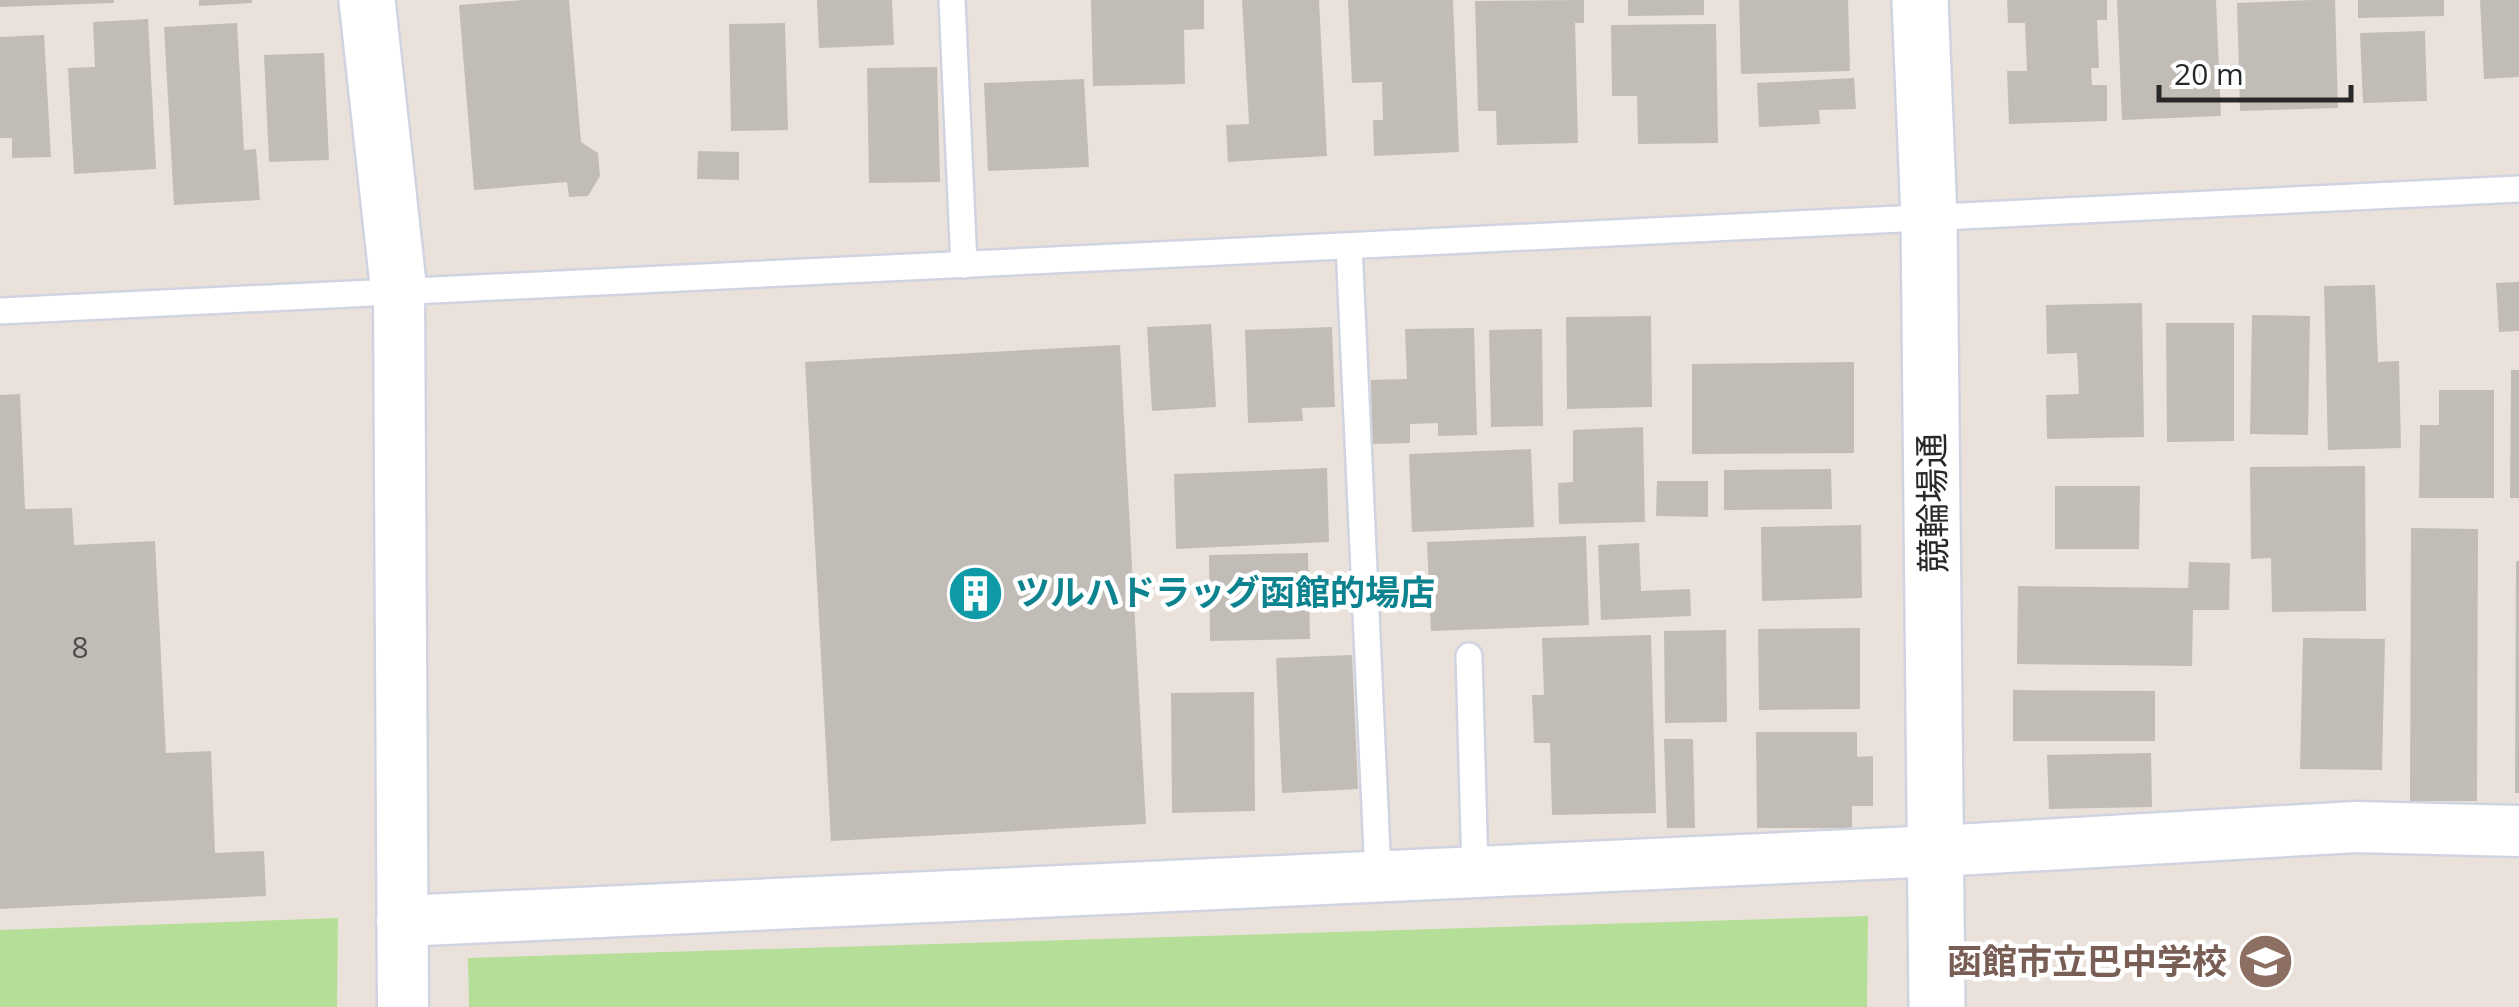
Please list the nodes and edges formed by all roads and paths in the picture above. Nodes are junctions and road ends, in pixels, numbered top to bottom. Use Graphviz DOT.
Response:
graph roads {
  1 [pos="367,0"];
  2 [pos="952,0"];
  3 [pos="1920,0"];
  4 [pos="2519,189"];
  5 [pos="1929,217"];
  6 [pos="1349,246"];
  7 [pos="964,265"];
  8 [pos="398,293"];
  9 [pos="0,311"];
  10 [pos="1468,656"];
  11 [pos="2519,830"];
  12 [pos="1938,851"];
  13 [pos="1475,870"];
  14 [pos="1378,874"];
  15 [pos="402,921"];
  16 [pos="402,1007"];
  17 [pos="1937,1007"];
  1 -- 8 [label="street"];
  2 -- 7 [label="lane"];
  3 -- 5 [label="street, 競輪場通"];
  4 -- 5 [label="lane"];
  5 -- 6 [label="lane"];
  5 -- 12 [label="street, 競輪場通"];
  6 -- 7 [label="lane"];
  6 -- 14 [label="lane"];
  7 -- 8 [label="lane"];
  8 -- 9 [label="lane"];
  8 -- 15 [label="street"];
  10 -- 13 [label="lane"];
  11 -- 12 [label="street"];
  12 -- 13 [label="street"];
  12 -- 17 [label="street, 競輪場通"];
  13 -- 14 [label="street"];
  14 -- 15 [label="street"];
  15 -- 16 [label="street"];
}
